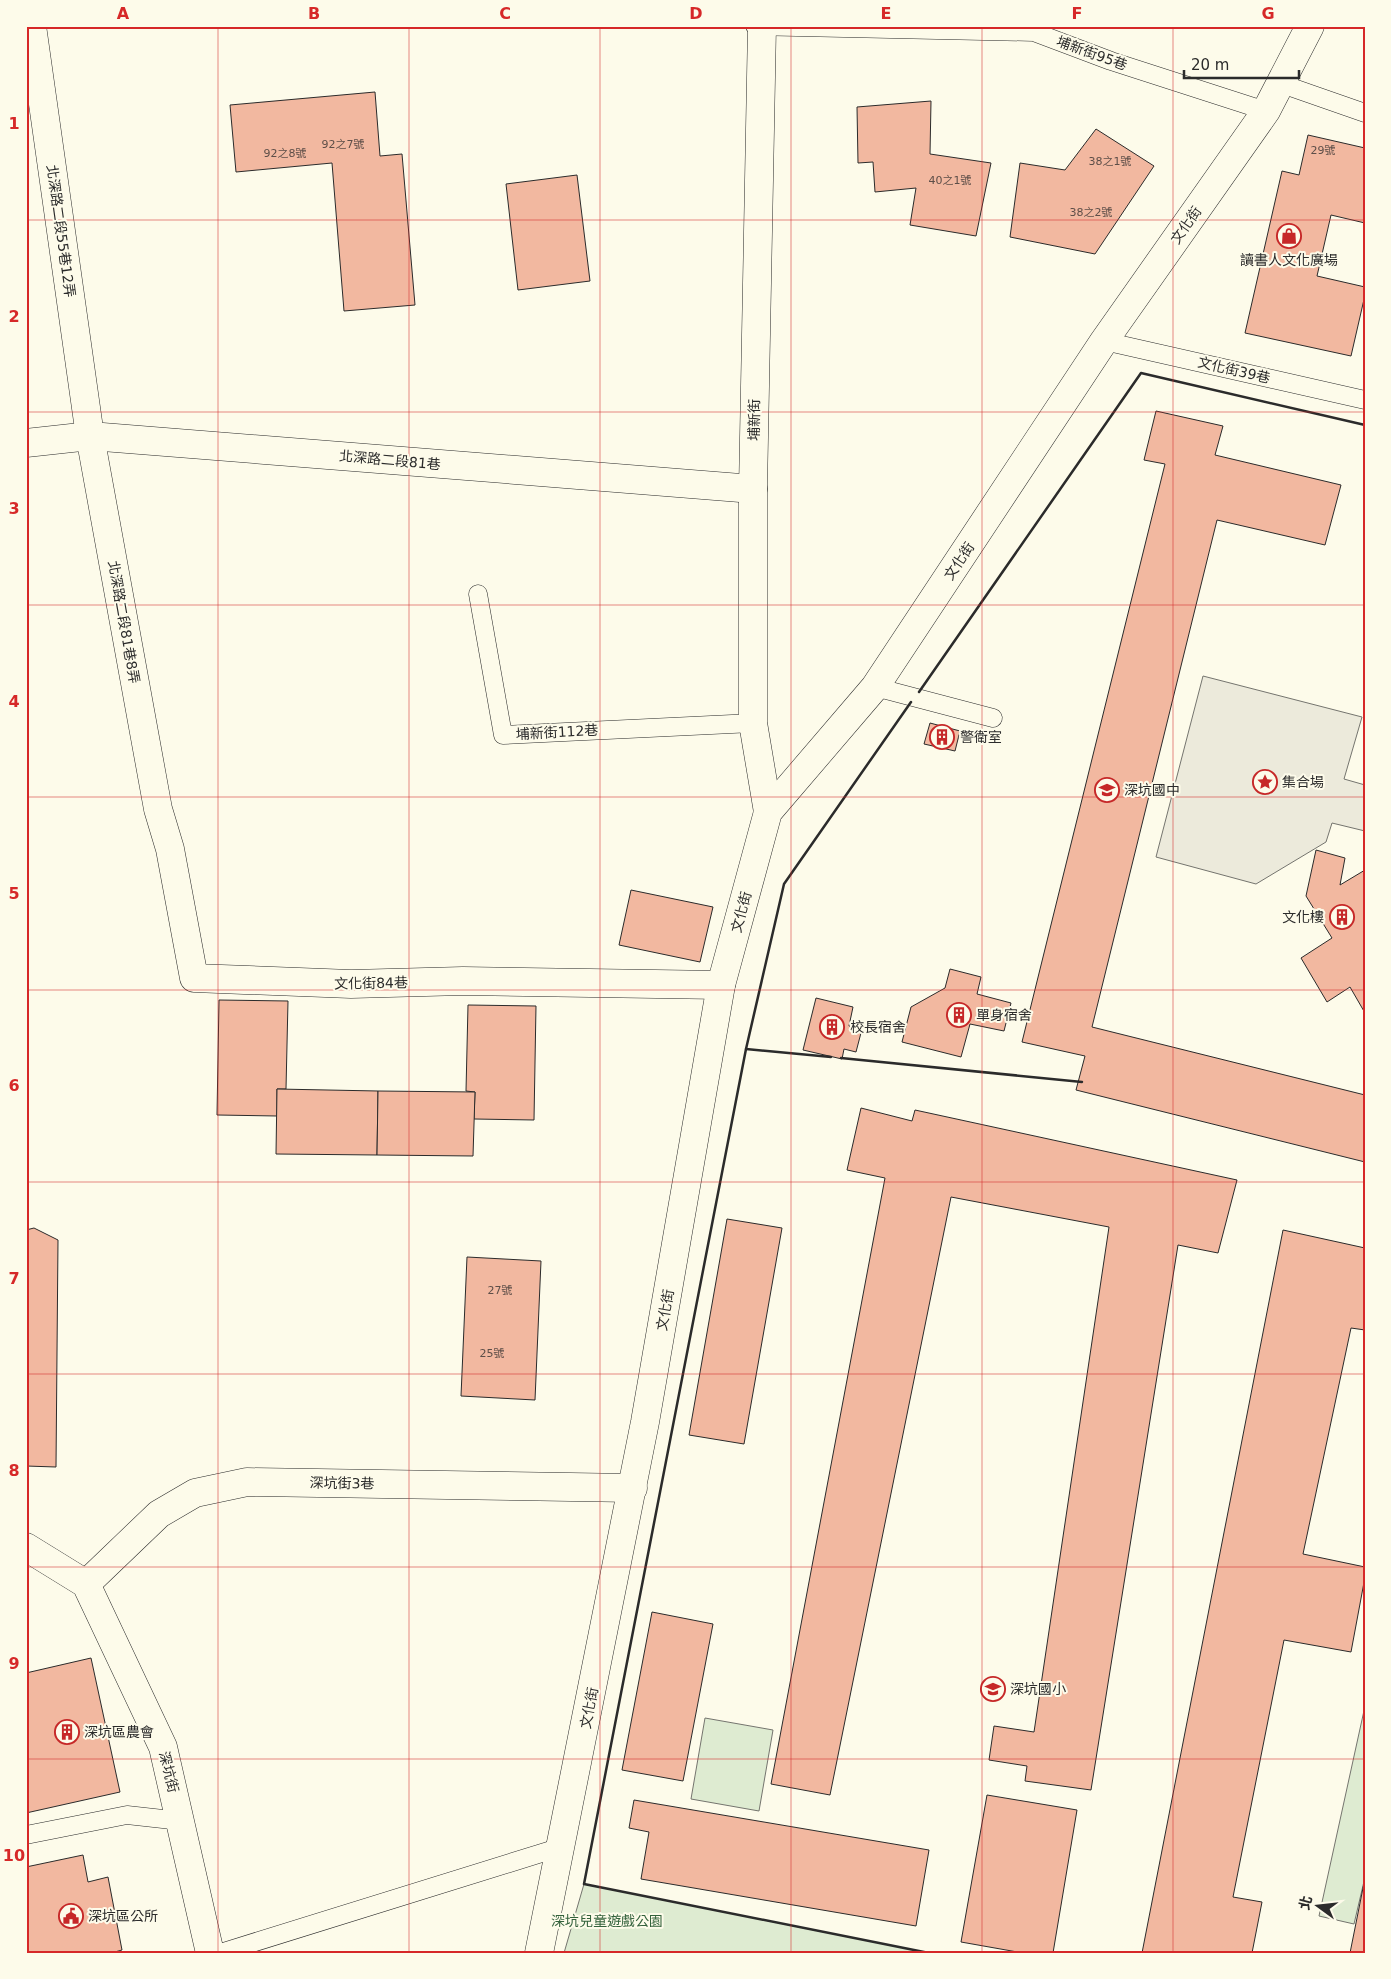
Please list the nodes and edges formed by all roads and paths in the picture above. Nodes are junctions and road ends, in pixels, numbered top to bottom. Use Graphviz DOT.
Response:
graph roads {
  1 [pos="32,26"];
  2 [pos="755,26"];
  3 [pos="762,26"];
  4 [pos="1310,26"];
  5 [pos="1034,29"];
  6 [pos="1279,83"];
  7 [pos="1266,112"];
  8 [pos="1365,113"];
  9 [pos="1104,341"];
  10 [pos="1365,400"];
  11 [pos="90,436"];
  12 [pos="26,444"];
  13 [pos="753,489"];
  14 [pos="478,594"];
  15 [pos="876,686"];
  16 [pos="993,718"];
  17 [pos="753,723"];
  18 [pos="158,809"];
  19 [pos="768,812"];
  20 [pos="721,985"];
  21 [pos="633,1488"];
  22 [pos="26,1547"];
  23 [pos="86,1584"];
  24 [pos="181,1821"];
  25 [pos="26,1835"];
  26 [pos="561,1847"];
  27 [pos="210,1953"];
  28 [pos="220,1953"];
  29 [pos="539,1953"];
  1 -- 11 [label="street, 北深路二段55巷12弄"];
  2 -- 3 [label="lane, 埔新街95巷"];
  3 -- 5 [label="lane, 埔新街95巷"];
  3 -- 13 [label="street, 埔新街"];
  4 -- 6 [label="street, 文化街"];
  5 -- 7 [label="lane, 埔新街95巷"];
  6 -- 7 [label="street, 文化街"];
  6 -- 8 [label="lane"];
  7 -- 9 [label="street, 文化街"];
  9 -- 10 [label="lane, 文化街39巷"];
  9 -- 15 [label="street, 文化街"];
  11 -- 12 [label="street, 北深路二段81巷"];
  11 -- 13 [label="street, 北深路二段81巷"];
  11 -- 18 [label="street, 北深路二段81巷8弄"];
  13 -- 17 [label="street, 埔新街"];
  14 -- 17 [label="lane, 埔新街112巷"];
  15 -- 16 [label="lane"];
  15 -- 19 [label="street, 文化街"];
  17 -- 19 [label="street, 埔新街"];
  18 -- 20 [label="street, 文化街84巷"];
  19 -- 20 [label="street, 文化街"];
  20 -- 21 [label="street, 文化街"];
  21 -- 23 [label="street, 深坑街3巷"];
  21 -- 26 [label="street, 文化街"];
  22 -- 23 [label="street"];
  23 -- 24 [label="street, 深坑街"];
  24 -- 25 [label="lane"];
  24 -- 27 [label="street, 深坑街"];
  26 -- 28 [label="lane"];
  26 -- 29 [label="street, 文化街"];
}
